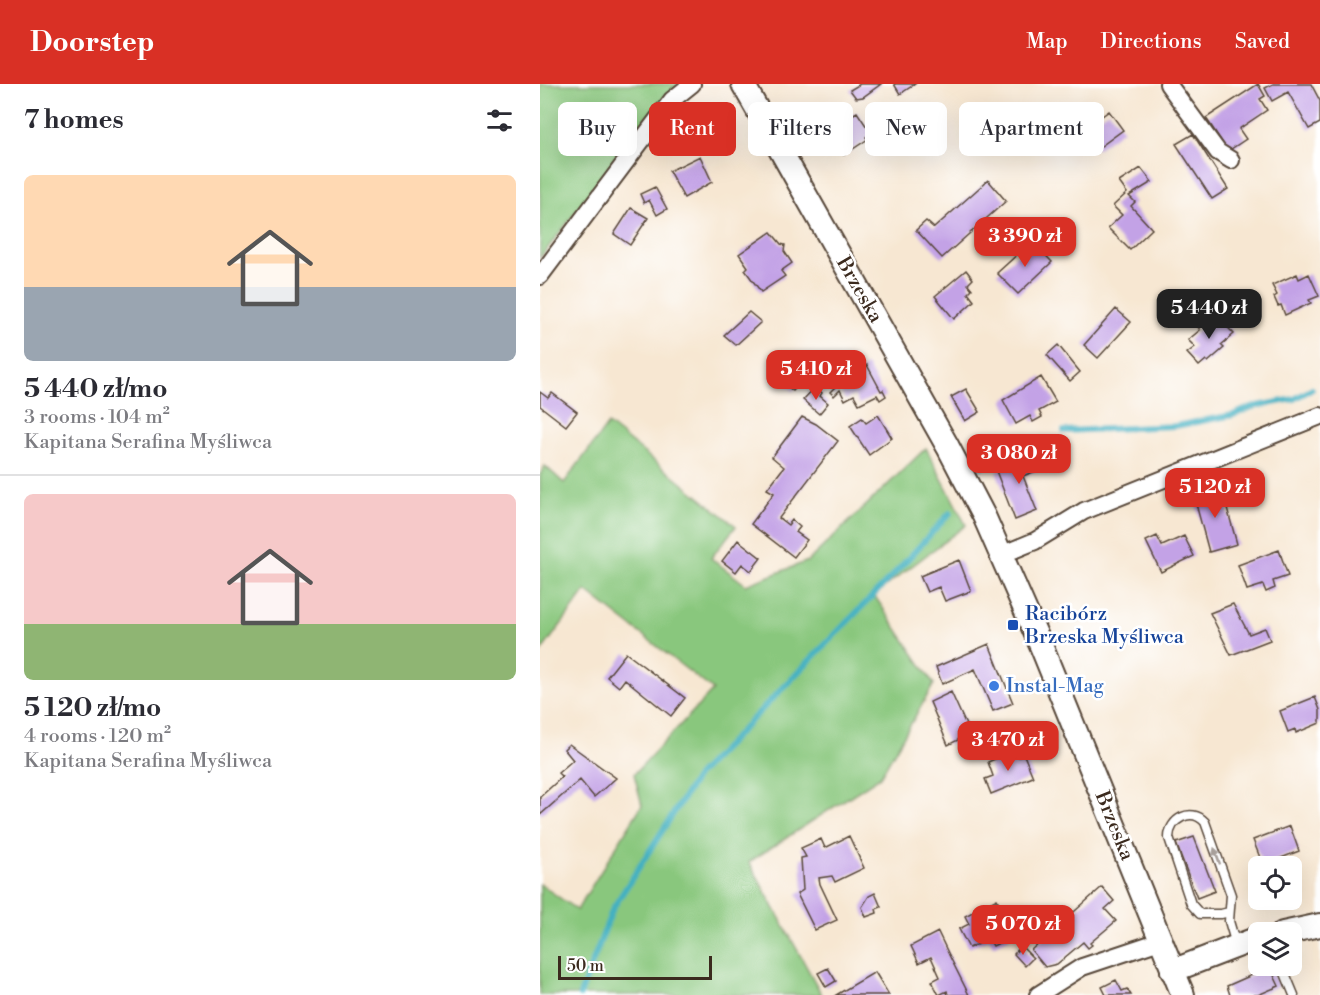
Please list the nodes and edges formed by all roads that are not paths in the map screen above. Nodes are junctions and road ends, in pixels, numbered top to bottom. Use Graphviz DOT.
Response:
graph roads {
  1 [pos="692,84"];
  2 [pos="743,84"];
  3 [pos="1168,84"];
  4 [pos="1232,160"];
  5 [pos="540,276"];
  6 [pos="1320,416"];
  7 [pos="1000,555"];
  8 [pos="1229,912"];
  9 [pos="1320,925"];
  10 [pos="1302,929"];
  11 [pos="1160,941"];
  12 [pos="1248,942"];
  13 [pos="1236,946"];
  14 [pos="1172,971"];
  15 [pos="1286,976"];
  16 [pos="1038,995"];
  17 [pos="1183,995"];
  18 [pos="1294,995"];
  1 -- 5 [label="street"];
  2 -- 7 [label="street, Brzeska"];
  3 -- 4 [label="street"];
  6 -- 7 [label="street"];
  7 -- 11 [label="street, Brzeska"];
  8 -- 8 [label="lane, one-way"];
  8 -- 13 [label="lane"];
  9 -- 10 [label="street"];
  11 -- 14 [label="street, Brzeska"];
  11 -- 16 [label="street"];
  12 -- 13 [label="street"];
  13 -- 14 [label="street"];
  14 -- 17 [label="street, Brzeska"];
  15 -- 18 [label="lane"];
}
